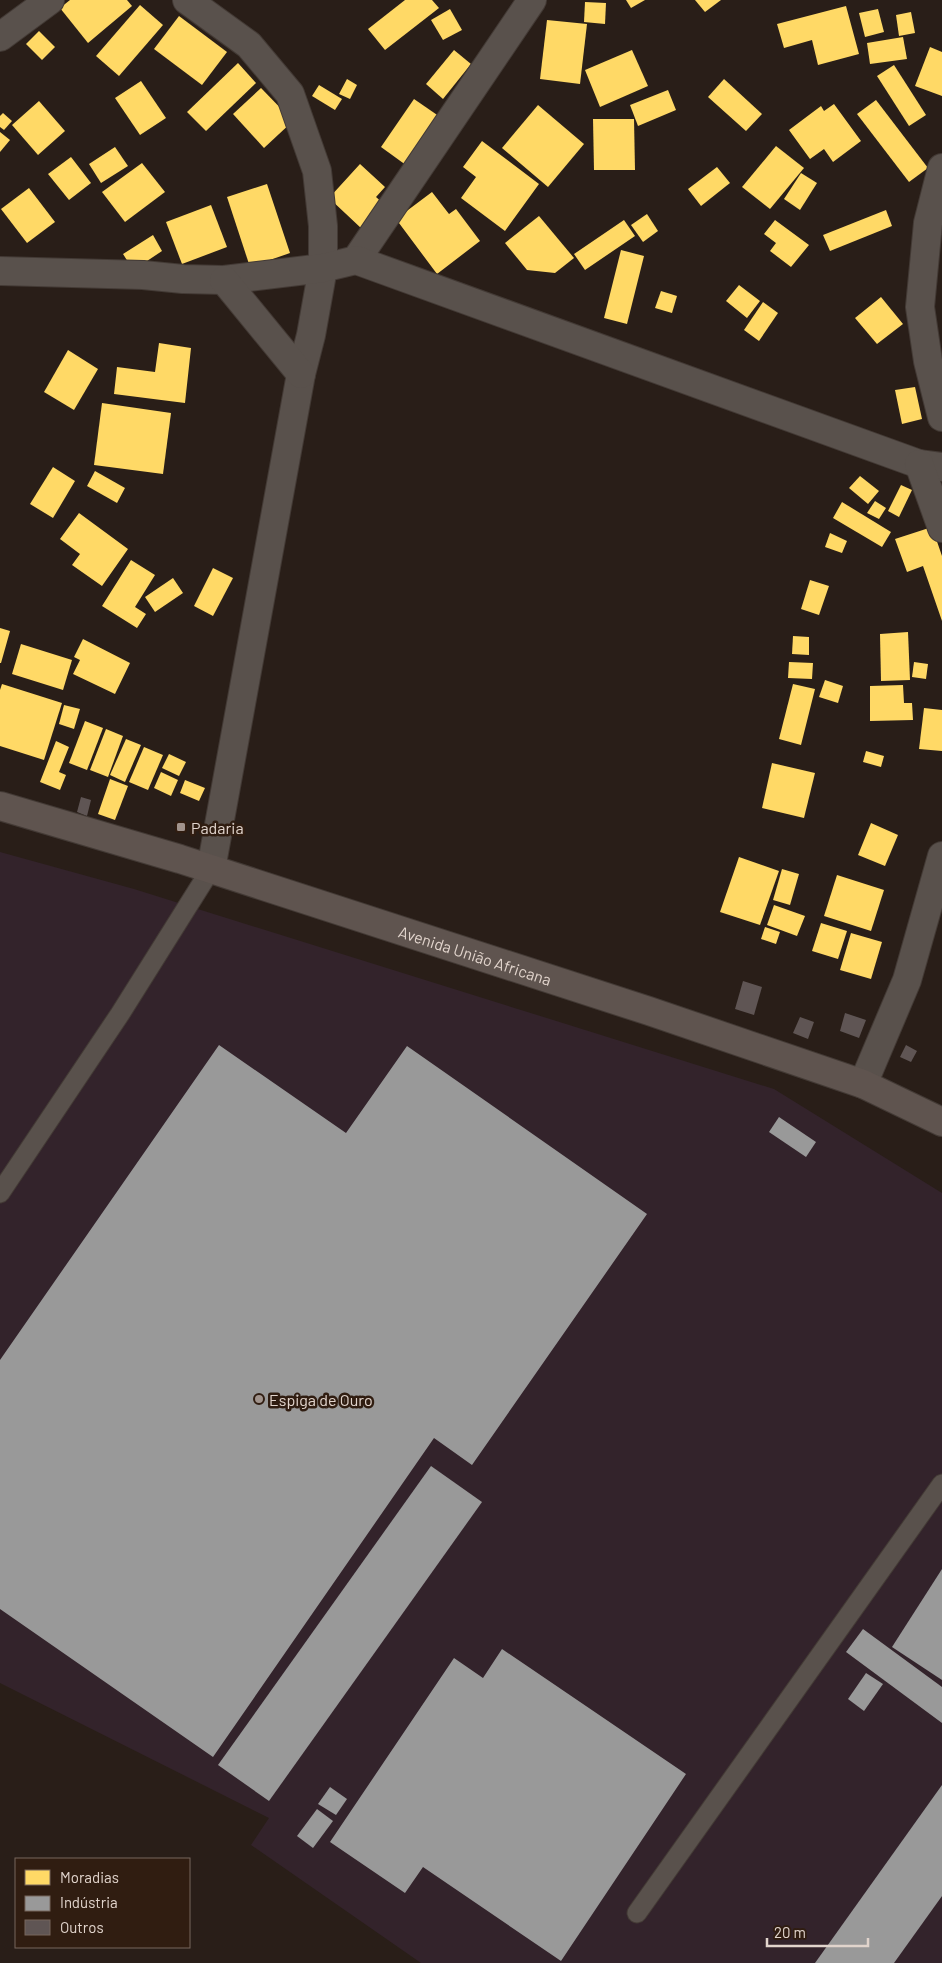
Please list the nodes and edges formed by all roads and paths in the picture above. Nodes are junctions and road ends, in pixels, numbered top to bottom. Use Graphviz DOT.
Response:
graph roads {
  1 [pos="50,0"];
  2 [pos="188,0"];
  3 [pos="532,0"];
  4 [pos="0,38"];
  5 [pos="942,168"];
  6 [pos="356,260"];
  7 [pos="323,268"];
  8 [pos="0,271"];
  9 [pos="224,280"];
  10 [pos="935,355"];
  11 [pos="301,374"];
  12 [pos="942,417"];
  13 [pos="931,465"];
  14 [pos="942,528"];
  15 [pos="0,806"];
  16 [pos="942,856"];
  17 [pos="211,869"];
  18 [pos="863,1084"];
  19 [pos="942,1122"];
  20 [pos="0,1193"];
  21 [pos="942,1484"];
  22 [pos="638,1913"];
  1 -- 4 [label="street"];
  2 -- 7 [label="street"];
  3 -- 6 [label="street"];
  5 -- 10 [label="street"];
  6 -- 7 [label="street"];
  6 -- 13 [label="street"];
  7 -- 9 [label="street"];
  7 -- 11 [label="street"];
  8 -- 9 [label="street"];
  9 -- 11 [label="street"];
  10 -- 12 [label="street"];
  11 -- 17 [label="street"];
  13 -- 14 [label="street"];
  15 -- 17 [label="main road, Avenida União Africana"];
  16 -- 18 [label="street"];
  17 -- 18 [label="main road, Avenida União Africana"];
  17 -- 20 [label="lane"];
  18 -- 19 [label="main road, Avenida União Africana"];
  21 -- 22 [label="lane"];
}
